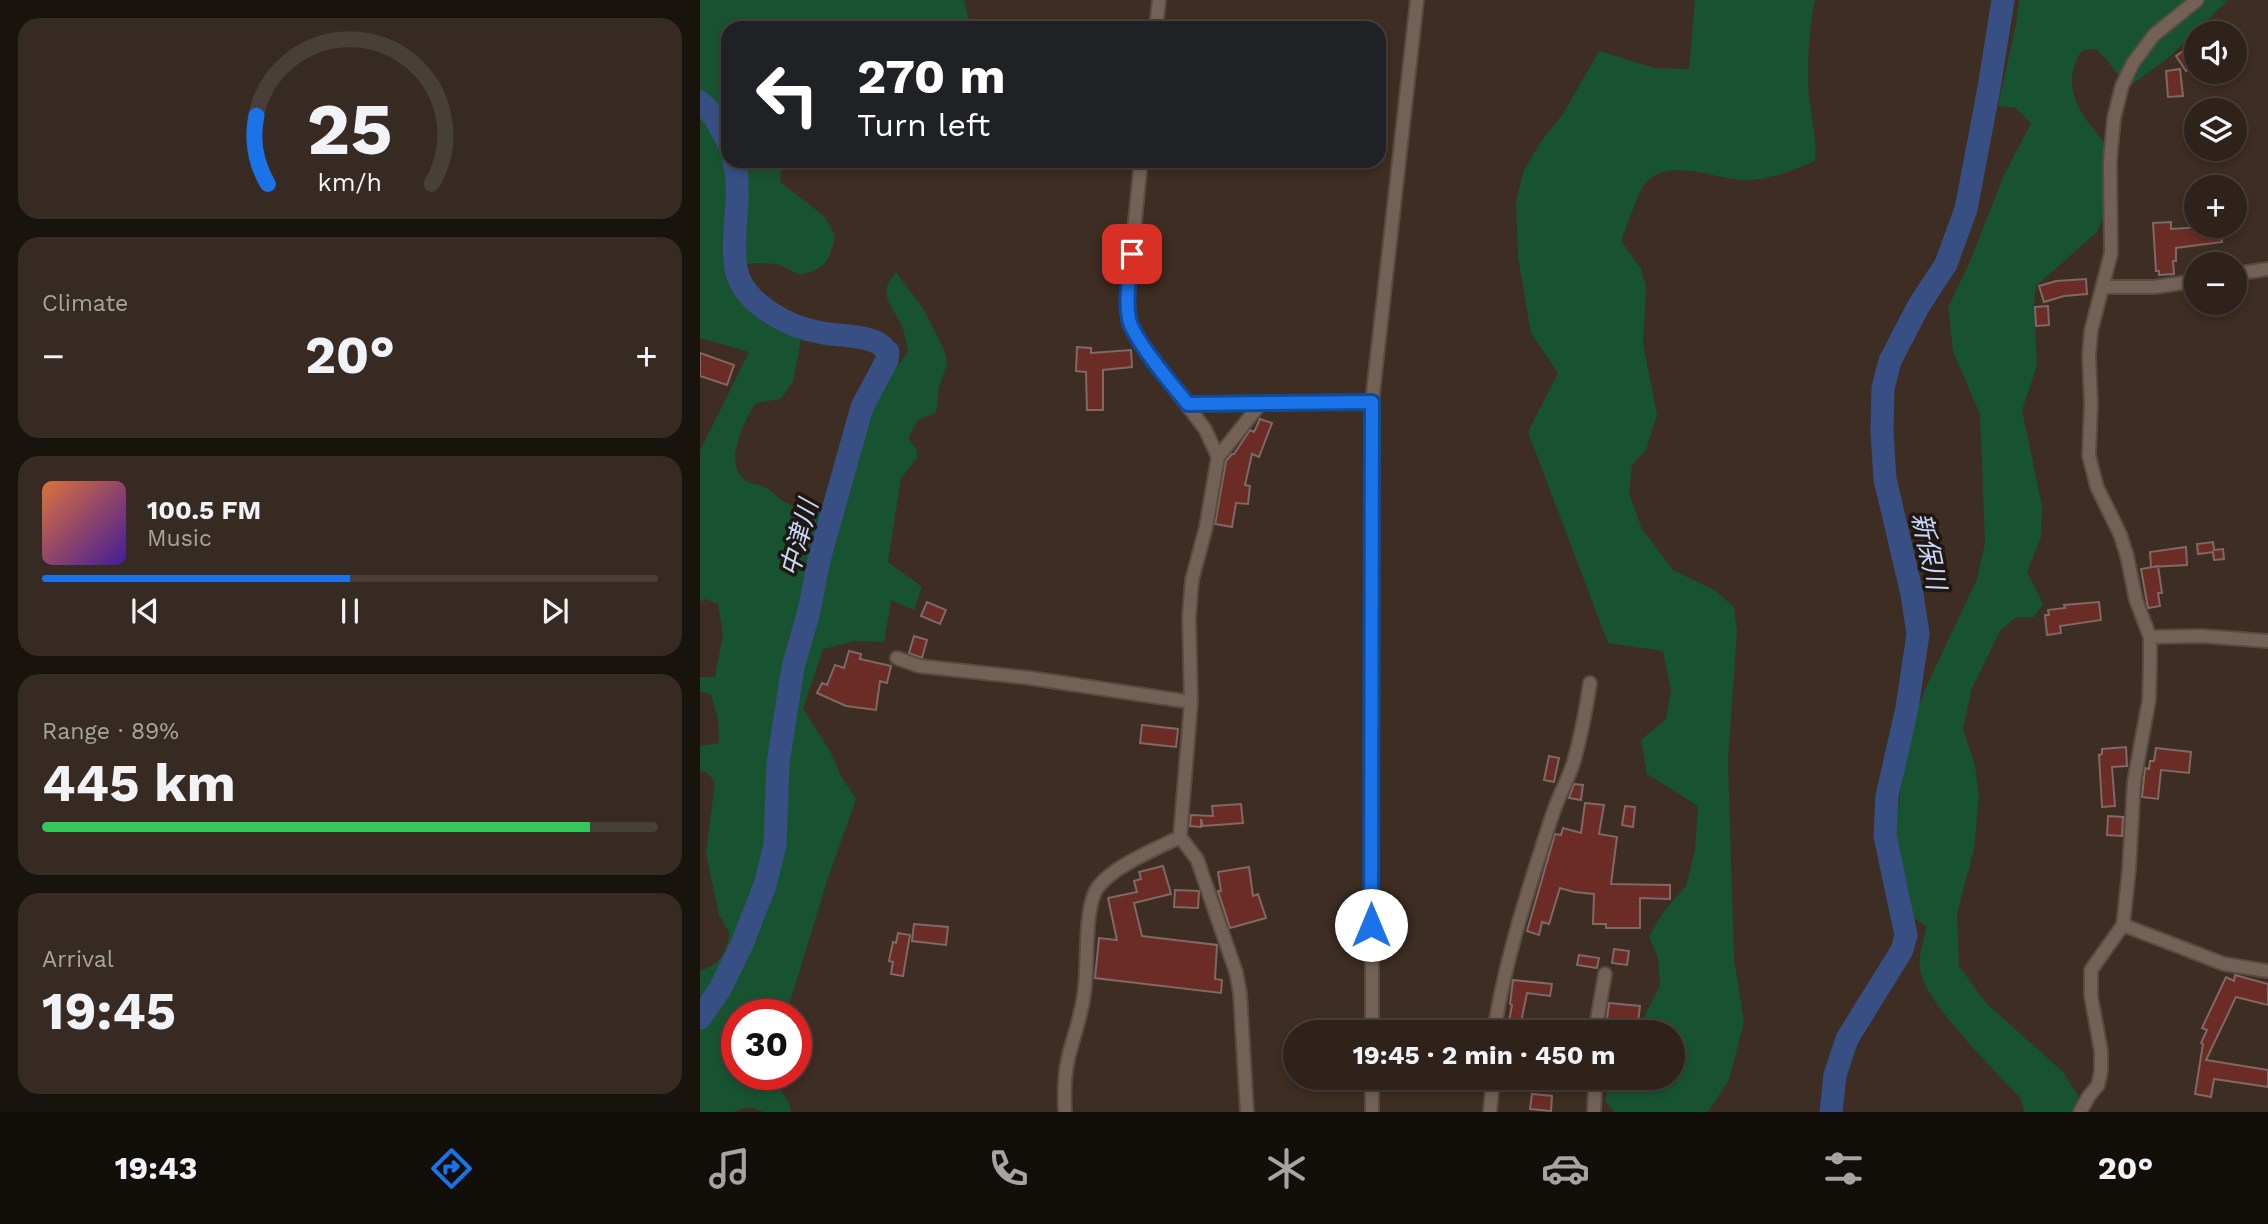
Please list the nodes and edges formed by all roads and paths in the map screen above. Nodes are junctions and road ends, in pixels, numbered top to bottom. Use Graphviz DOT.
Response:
graph roads {
  1 [pos="1159,0"];
  2 [pos="1417,0"];
  3 [pos="2197,0"];
  4 [pos="1157,21"];
  5 [pos="1140,168"];
  6 [pos="2268,269"];
  7 [pos="2247,272"];
  8 [pos="2184,283"];
  9 [pos="2102,287"];
  10 [pos="1372,402"];
  11 [pos="1261,403"];
  12 [pos="1188,404"];
  13 [pos="1218,457"];
  14 [pos="2150,637"];
  15 [pos="2268,641"];
  16 [pos="897,658"];
  17 [pos="1590,683"];
  18 [pos="1191,702"];
  19 [pos="1180,837"];
  20 [pos="2123,925"];
  21 [pos="2268,971"];
  22 [pos="1605,974"];
  23 [pos="1372,1020"];
  24 [pos="1496,1020"];
  25 [pos="1597,1020"];
  26 [pos="1372,1090"];
  27 [pos="1492,1090"];
  28 [pos="1595,1090"];
  29 [pos="1065,1112"];
  30 [pos="1247,1112"];
  31 [pos="1372,1112"];
  32 [pos="1490,1112"];
  33 [pos="1594,1112"];
  34 [pos="2080,1112"];
  1 -- 4 [label="street"];
  2 -- 10 [label="street"];
  3 -- 9 [label="street"];
  5 -- 12 [label="street"];
  6 -- 7 [label="street"];
  8 -- 9 [label="street"];
  9 -- 14 [label="street"];
  10 -- 11 [label="street"];
  10 -- 23 [label="street"];
  11 -- 12 [label="street"];
  11 -- 13 [label="street"];
  12 -- 13 [label="street"];
  13 -- 18 [label="street"];
  14 -- 15 [label="street"];
  14 -- 20 [label="street"];
  16 -- 18 [label="street"];
  17 -- 24 [label="street"];
  18 -- 19 [label="street"];
  19 -- 29 [label="street"];
  19 -- 30 [label="street"];
  20 -- 21 [label="street"];
  20 -- 34 [label="street"];
  22 -- 25 [label="street"];
  26 -- 31 [label="street"];
  27 -- 32 [label="street"];
  28 -- 33 [label="street"];
}
